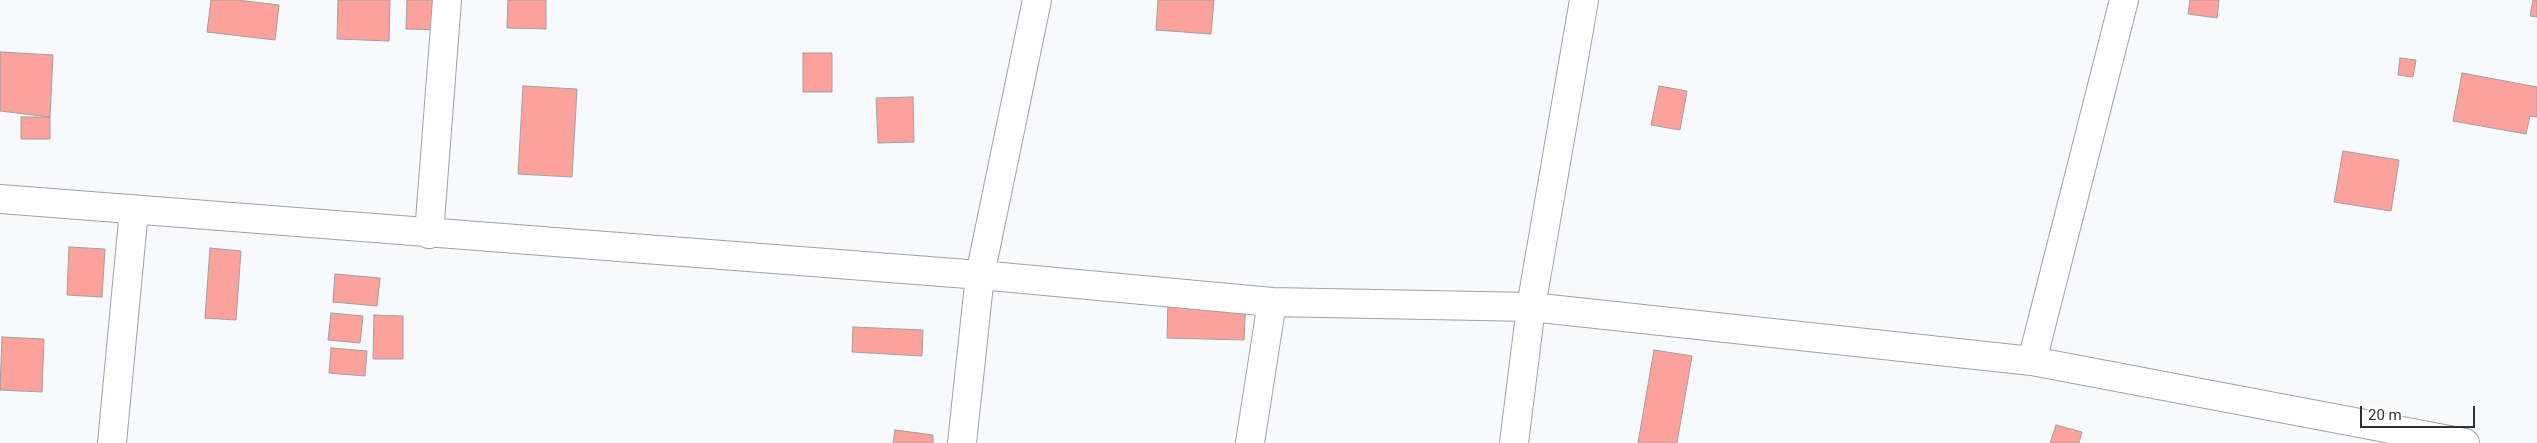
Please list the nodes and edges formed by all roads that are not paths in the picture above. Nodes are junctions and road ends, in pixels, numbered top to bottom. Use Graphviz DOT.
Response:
graph roads {
  1 [pos="446,0"];
  2 [pos="1036,0"];
  3 [pos="1584,0"];
  4 [pos="2124,0"];
  5 [pos="0,198"];
  6 [pos="134,210"];
  7 [pos="429,234"];
  8 [pos="980,275"];
  9 [pos="1272,302"];
  10 [pos="1531,307"];
  11 [pos="2032,361"];
  12 [pos="112,443"];
  13 [pos="962,443"];
  14 [pos="1250,443"];
  15 [pos="1514,443"];
  16 [pos="2465,443"];
  1 -- 7 [label="street"];
  2 -- 8 [label="street"];
  3 -- 10 [label="street"];
  4 -- 11 [label="street"];
  5 -- 6 [label="street"];
  6 -- 7 [label="street"];
  6 -- 12 [label="street"];
  7 -- 8 [label="street"];
  8 -- 9 [label="street"];
  8 -- 13 [label="street"];
  9 -- 10 [label="street"];
  9 -- 14 [label="street"];
  10 -- 11 [label="street"];
  10 -- 15 [label="street"];
  11 -- 16 [label="street"];
}
